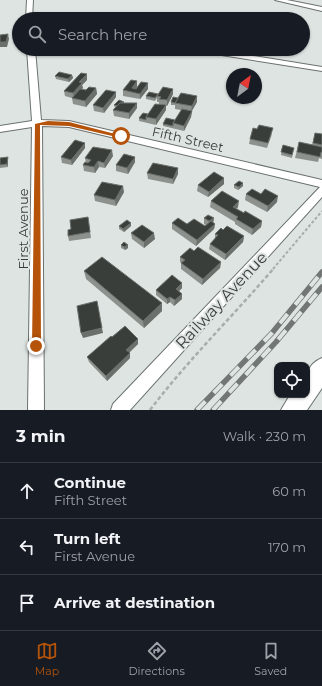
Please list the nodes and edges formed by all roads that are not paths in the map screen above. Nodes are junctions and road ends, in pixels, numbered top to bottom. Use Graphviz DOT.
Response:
graph roads {
  1 [pos="30,0"];
  2 [pos="278,0"];
  3 [pos="322,8"];
  4 [pos="29,12"];
  5 [pos="31,56"];
  6 [pos="240,56"];
  7 [pos="322,69"];
  8 [pos="37,124"];
  9 [pos="0,129"];
  10 [pos="322,184"];
  11 [pos="322,190"];
  12 [pos="322,369"];
  13 [pos="310,386"];
  14 [pos="302,398"];
  15 [pos="36,410"];
  16 [pos="119,410"];
  17 [pos="293,410"];
  1 -- 4 [label="street"];
  2 -- 3 [label="street"];
  5 -- 8 [label="street, First Avenue"];
  6 -- 7 [label="street"];
  8 -- 9 [label="street, Fifth Street"];
  8 -- 10 [label="street, Fifth Street"];
  8 -- 15 [label="street, First Avenue"];
  11 -- 16 [label="street, Railway Avenue"];
  12 -- 13 [label="main road"];
  14 -- 17 [label="main road"];
}
